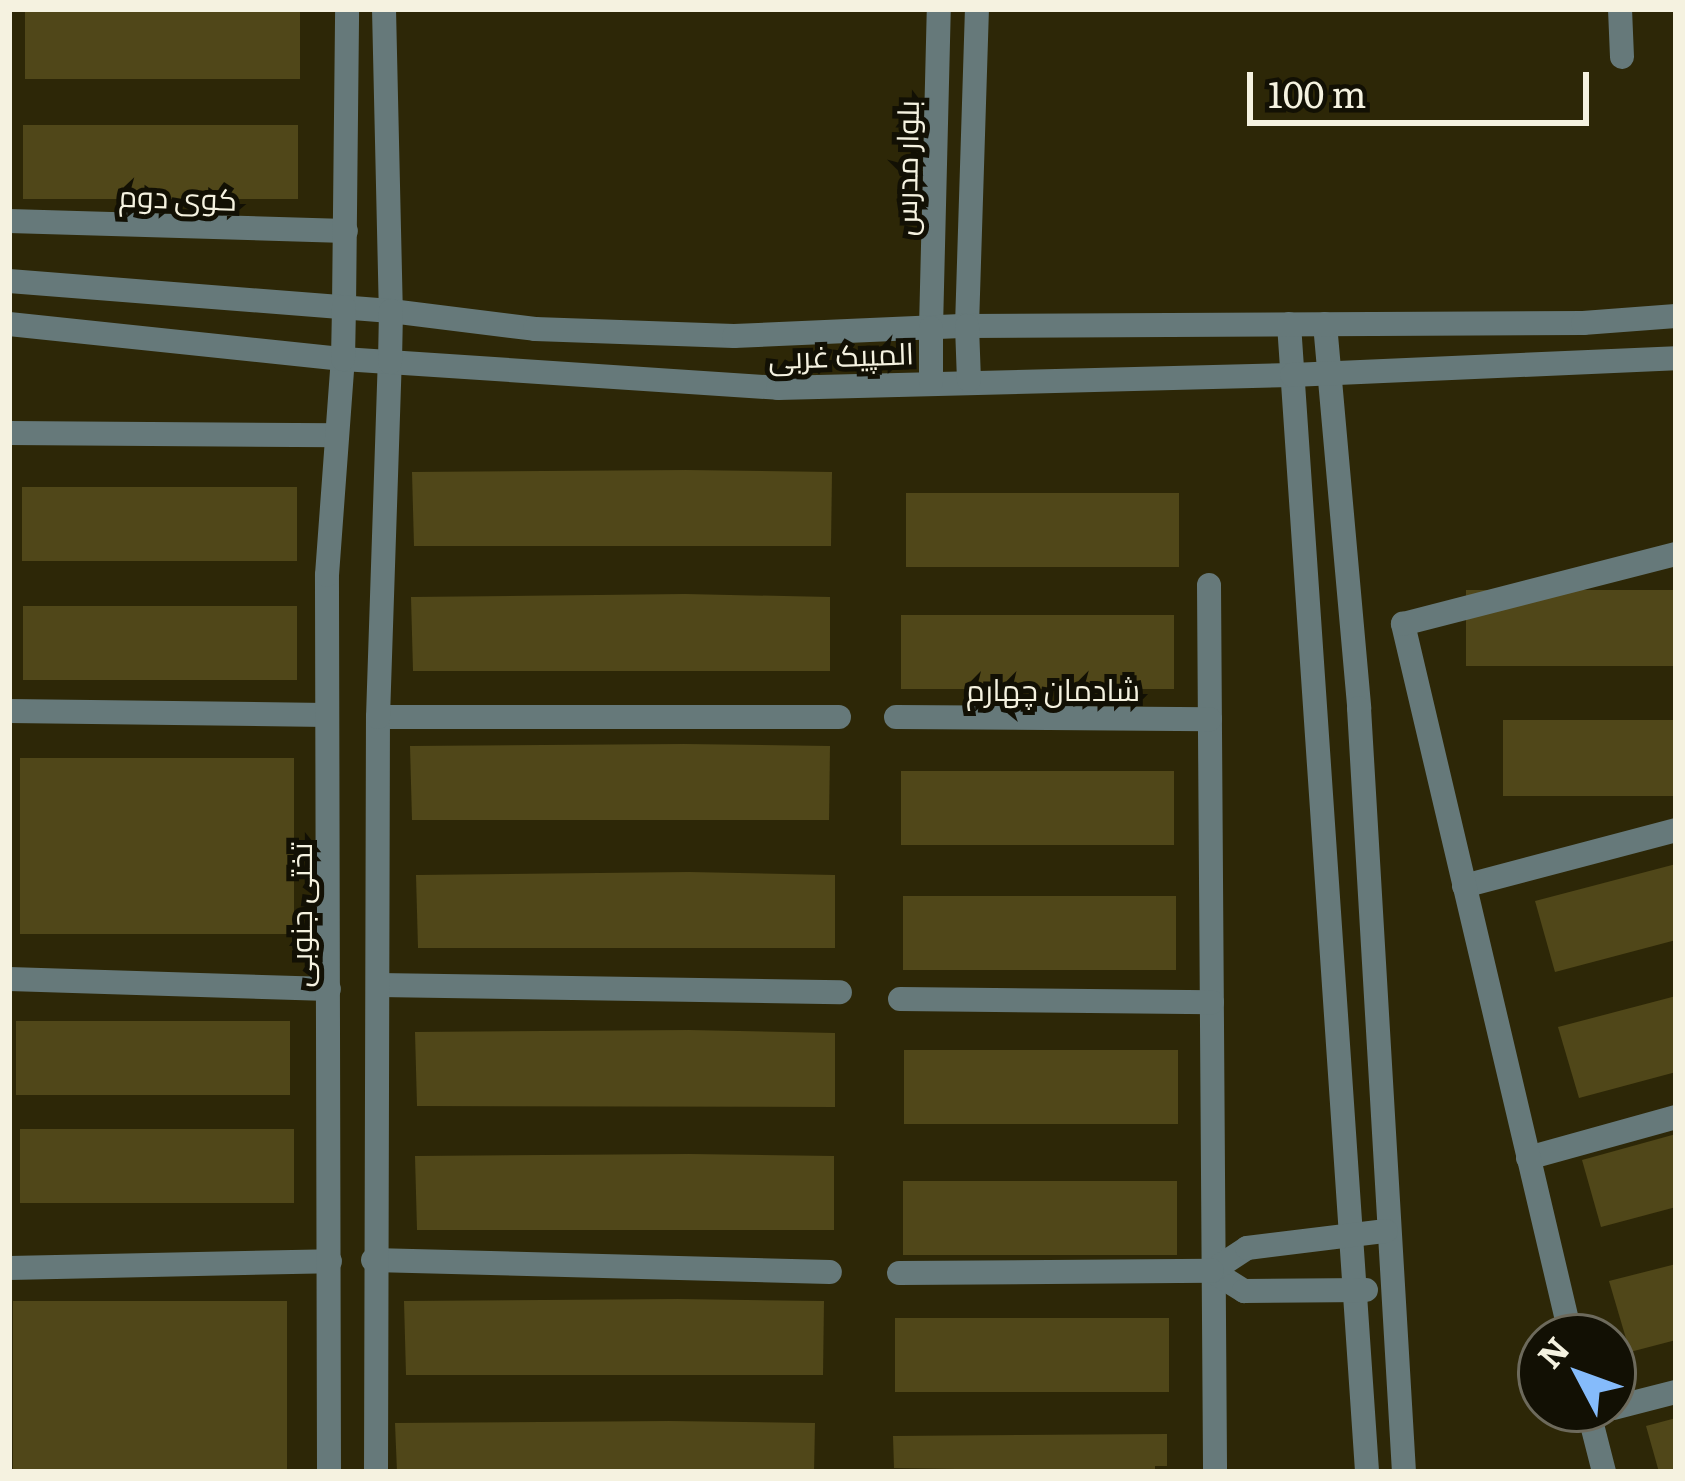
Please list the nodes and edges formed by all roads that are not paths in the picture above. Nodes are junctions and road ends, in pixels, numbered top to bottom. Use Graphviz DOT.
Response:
graph roads {
  1 [pos="347,9"];
  2 [pos="384,9"];
  3 [pos="939,9"];
  4 [pos="977,9"];
  5 [pos="1620,9"];
  6 [pos="1622,57"];
  7 [pos="9,221"];
  8 [pos="346,231"];
  9 [pos="9,281"];
  10 [pos="344,307"];
  11 [pos="391,311"];
  12 [pos="1676,316"];
  13 [pos="9,324"];
  14 [pos="1289,324"];
  15 [pos="1325,324"];
  16 [pos="967,326"];
  17 [pos="931,328"];
  18 [pos="1676,358"];
  19 [pos="343,359"];
  20 [pos="390,362"];
  21 [pos="1330,374"];
  22 [pos="1292,375"];
  23 [pos="969,380"];
  24 [pos="931,382"];
  25 [pos="9,433"];
  26 [pos="335,435"];
  27 [pos="1676,554"];
  28 [pos="1209,585"];
  29 [pos="9,711"];
  30 [pos="327,715"];
  31 [pos="378,717"];
  32 [pos="896,717"];
  33 [pos="838,718"];
  34 [pos="1210,719"];
  35 [pos="1676,830"];
  36 [pos="1463,886"];
  37 [pos="9,980"];
  38 [pos="379,985"];
  39 [pos="329,989"];
  40 [pos="840,992"];
  41 [pos="900,999"];
  42 [pos="1212,1002"];
  43 [pos="1676,1117"];
  44 [pos="1528,1158"];
  45 [pos="1386,1231"];
  46 [pos="1348,1235"];
  47 [pos="373,1260"];
  48 [pos="330,1261"];
  49 [pos="9,1268"];
  50 [pos="1212,1271"];
  51 [pos="830,1272"];
  52 [pos="898,1273"];
  53 [pos="1355,1290"];
  54 [pos="1390,1290"];
  55 [pos="1564,1313"];
  56 [pos="1676,1392"];
  57 [pos="1637,1401"];
  58 [pos="1601,1433"];
  59 [pos="329,1472"];
  60 [pos="376,1472"];
  61 [pos="1215,1472"];
  62 [pos="1367,1472"];
  63 [pos="1404,1472"];
  64 [pos="1604,1472"];
  1 -- 8 [label="street, تختی جنوبی"];
  2 -- 11 [label="street"];
  3 -- 17 [label="street, بلوار مدرس"];
  4 -- 16 [label="street"];
  5 -- 6 [label="street"];
  7 -- 8 [label="street, کوی دوم"];
  8 -- 10 [label="street, تختی جنوبی"];
  9 -- 10 [label="street, المپیک غربی"];
  10 -- 11 [label="street, المپیک غربی"];
  10 -- 19 [label="street, تختی جنوبی"];
  11 -- 17 [label="street, المپیک غربی"];
  11 -- 20 [label="street"];
  12 -- 15 [label="street, المپیک غربی"];
  13 -- 19 [label="street, المپیک غربی"];
  14 -- 15 [label="street, المپیک غربی"];
  14 -- 16 [label="street, المپیک غربی"];
  14 -- 22 [label="street"];
  15 -- 21 [label="street"];
  16 -- 17 [label="street, المپیک غربی"];
  16 -- 23 [label="street"];
  17 -- 24 [label="street, بلوار مدرس"];
  18 -- 21 [label="street, المپیک غربی"];
  19 -- 20 [label="street, المپیک غربی"];
  19 -- 26 [label="street, تختی جنوبی"];
  20 -- 24 [label="street, المپیک غربی"];
  20 -- 31 [label="street"];
  21 -- 22 [label="street, المپیک غربی"];
  21 -- 45 [label="street"];
  22 -- 23 [label="street, المپیک غربی"];
  22 -- 46 [label="street"];
  23 -- 24 [label="street, المپیک غربی"];
  25 -- 26 [label="street"];
  26 -- 30 [label="street, تختی جنوبی"];
  27 -- 36 [label="street"];
  28 -- 34 [label="street"];
  29 -- 30 [label="street"];
  30 -- 39 [label="street, تختی جنوبی"];
  31 -- 33 [label="street"];
  31 -- 38 [label="street"];
  32 -- 34 [label="street, شادمان چهارم"];
  34 -- 42 [label="street"];
  35 -- 36 [label="street"];
  36 -- 44 [label="street"];
  37 -- 39 [label="street"];
  38 -- 40 [label="street"];
  38 -- 47 [label="street"];
  39 -- 48 [label="street, تختی جنوبی"];
  41 -- 42 [label="street"];
  42 -- 50 [label="street"];
  43 -- 44 [label="street"];
  44 -- 55 [label="street"];
  45 -- 46 [label="street"];
  45 -- 54 [label="street"];
  46 -- 50 [label="street"];
  46 -- 53 [label="street"];
  47 -- 51 [label="street"];
  47 -- 60 [label="street"];
  48 -- 49 [label="street"];
  48 -- 59 [label="street, تختی جنوبی"];
  50 -- 52 [label="street"];
  50 -- 53 [label="street"];
  50 -- 61 [label="street"];
  53 -- 54 [label="street"];
  53 -- 62 [label="street"];
  54 -- 63 [label="street"];
  56 -- 57 [label="street"];
  58 -- 64 [label="street"];
}
